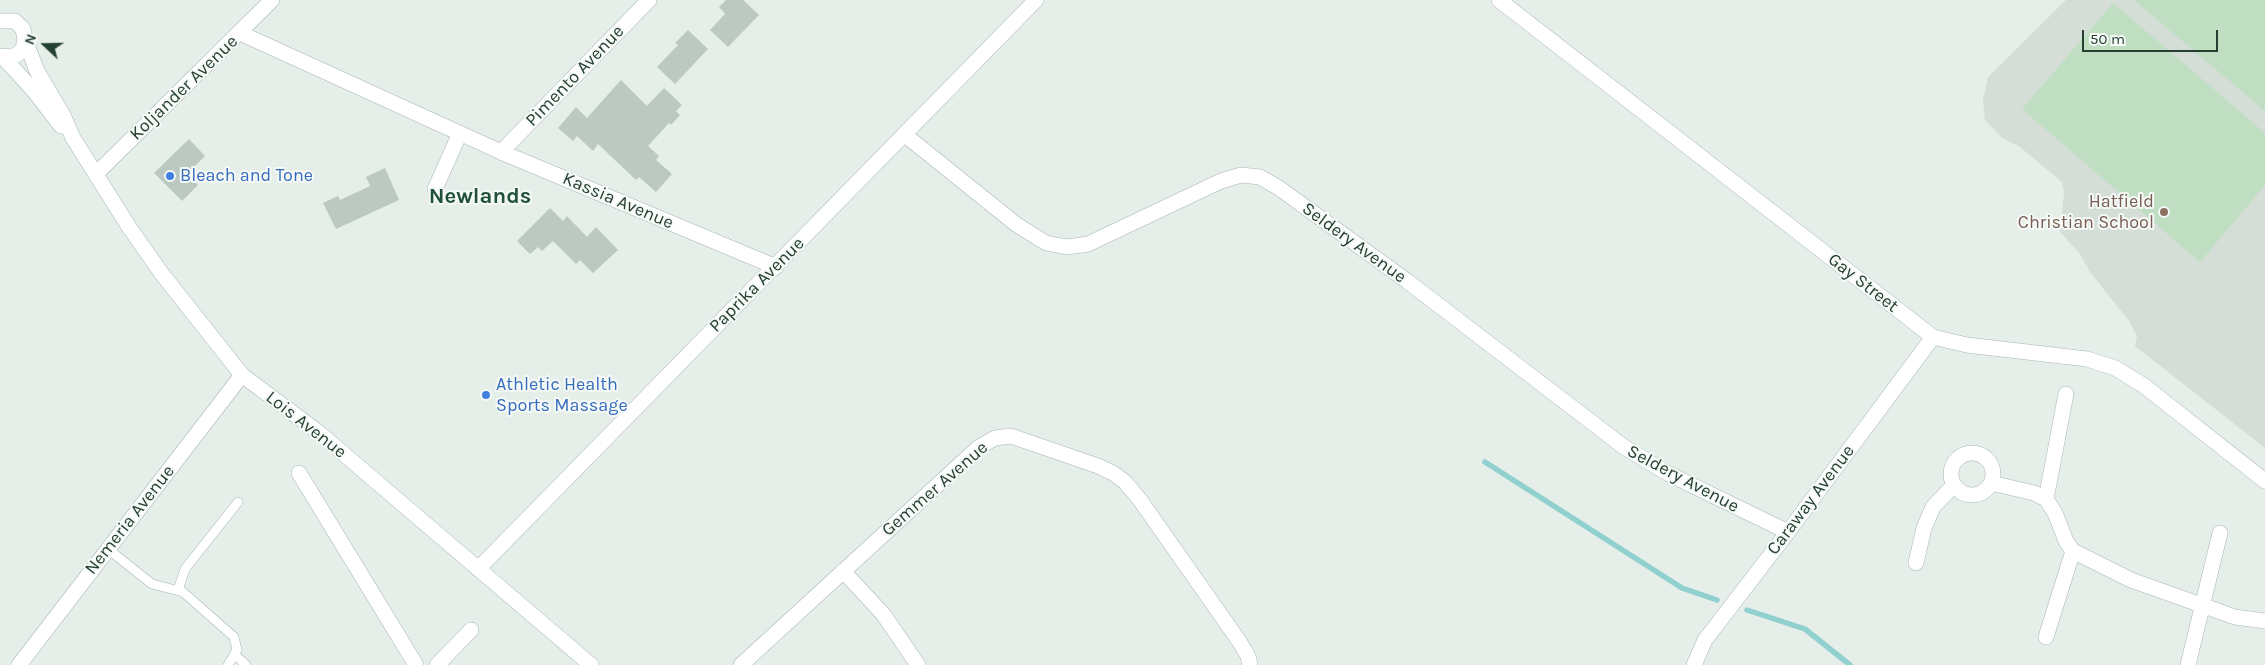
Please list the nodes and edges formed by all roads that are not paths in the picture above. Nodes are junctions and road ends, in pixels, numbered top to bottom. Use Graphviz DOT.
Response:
graph roads {
  1 [pos="272,0"];
  2 [pos="649,0"];
  3 [pos="1036,0"];
  4 [pos="1499,0"];
  5 [pos="3,17"];
  6 [pos="240,33"];
  7 [pos="25,40"];
  8 [pos="1,57"];
  9 [pos="460,134"];
  10 [pos="905,135"];
  11 [pos="73,138"];
  12 [pos="501,152"];
  13 [pos="96,174"];
  14 [pos="435,189"];
  15 [pos="776,267"];
  16 [pos="1933,337"];
  17 [pos="242,375"];
  18 [pos="2066,394"];
  19 [pos="299,473"];
  20 [pos="2265,481"];
  21 [pos="1991,483"];
  22 [pos="1954,485"];
  23 [pos="2046,499"];
  24 [pos="238,502"];
  25 [pos="1788,532"];
  26 [pos="2220,533"];
  27 [pos="108,549"];
  28 [pos="2074,551"];
  29 [pos="1916,563"];
  30 [pos="478,569"];
  31 [pos="843,571"];
  32 [pos="178,590"];
  33 [pos="2204,607"];
  34 [pos="2265,621"];
  35 [pos="471,630"];
  36 [pos="2046,637"];
  37 [pos="235,655"];
  38 [pos="19,665"];
  39 [pos="228,665"];
  40 [pos="246,665"];
  41 [pos="416,665"];
  42 [pos="437,665"];
  43 [pos="591,665"];
  44 [pos="740,665"];
  45 [pos="918,665"];
  46 [pos="1250,665"];
  47 [pos="1694,665"];
  48 [pos="2188,665"];
  1 -- 6 [label="street, Koljander Avenue"];
  2 -- 12 [label="street, Pimento Avenue"];
  3 -- 10 [label="street, Paprika Avenue"];
  4 -- 16 [label="street, Gay Street"];
  5 -- 7 [label="street, Lois Avenue"];
  6 -- 9 [label="street, Kassia Avenue"];
  6 -- 13 [label="street, Koljander Avenue"];
  7 -- 8 [label="street"];
  7 -- 11 [label="street, Lois Avenue"];
  8 -- 11 [label="street, Lois Avenue"];
  9 -- 12 [label="street, Kassia Avenue"];
  9 -- 14 [label="street"];
  10 -- 15 [label="street, Paprika Avenue"];
  10 -- 25 [label="street, Seldery Avenue"];
  11 -- 13 [label="street, Lois Avenue"];
  12 -- 15 [label="street, Kassia Avenue"];
  13 -- 17 [label="street, Lois Avenue"];
  15 -- 30 [label="street, Paprika Avenue"];
  16 -- 20 [label="street, Gay Street"];
  16 -- 25 [label="street, Caraway Avenue"];
  17 -- 27 [label="street, Nemeria Avenue"];
  17 -- 30 [label="street, Lois Avenue"];
  18 -- 23 [label="street"];
  19 -- 41 [label="street"];
  21 -- 22 [label="street"];
  21 -- 22 [label="street"];
  21 -- 23 [label="street"];
  22 -- 29 [label="street"];
  23 -- 28 [label="street"];
  24 -- 32 [label="lane"];
  25 -- 47 [label="street, Caraway Avenue"];
  26 -- 33 [label="street"];
  27 -- 32 [label="lane"];
  27 -- 38 [label="street, Nemeria Avenue"];
  28 -- 33 [label="street"];
  28 -- 36 [label="street"];
  30 -- 43 [label="street, Lois Avenue"];
  31 -- 44 [label="street, Gemmer Avenue"];
  31 -- 45 [label="street"];
  31 -- 46 [label="street, Gemmer Avenue"];
  32 -- 37 [label="lane"];
  33 -- 34 [label="street"];
  33 -- 48 [label="street"];
  35 -- 42 [label="street"];
  37 -- 39 [label="lane"];
  37 -- 40 [label="lane"];
}
